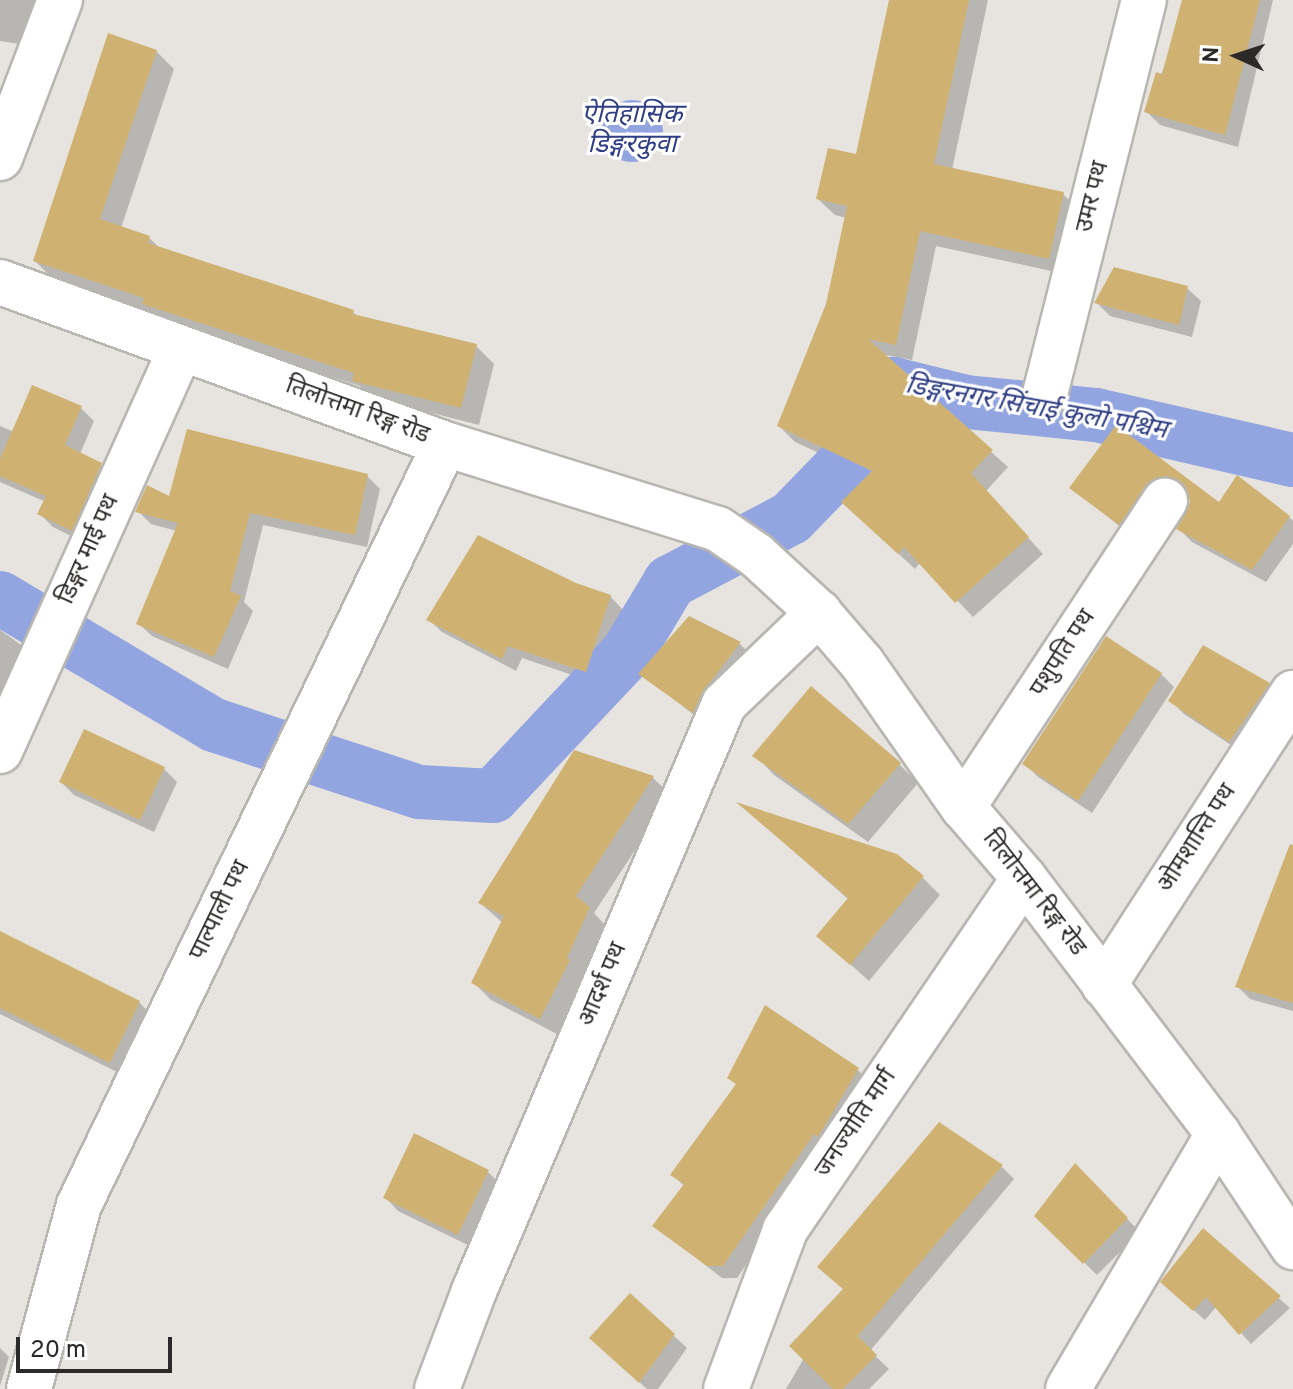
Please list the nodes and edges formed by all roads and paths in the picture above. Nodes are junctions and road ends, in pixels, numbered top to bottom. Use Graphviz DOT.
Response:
graph roads {
  1 [pos="60,0"];
  2 [pos="1144,0"];
  3 [pos="0,158"];
  4 [pos="0,282"];
  5 [pos="181,349"];
  6 [pos="1045,394"];
  7 [pos="445,444"];
  8 [pos="1165,501"];
  9 [pos="819,613"];
  10 [pos="1293,693"];
  11 [pos="0,751"];
  12 [pos="963,807"];
  13 [pos="1024,878"];
  14 [pos="1104,985"];
  15 [pos="1218,1134"];
  16 [pos="1293,1247"];
  17 [pos="29,1389"];
  18 [pos="437,1389"];
  19 [pos="726,1389"];
  20 [pos="1068,1389"];
  1 -- 3 [label="street"];
  2 -- 6 [label="street, उमर पथ"];
  4 -- 5 [label="street, तिलोत्तमा रिङ्ग रोड"];
  5 -- 7 [label="street, तिलोत्तमा रिङ्ग रोड"];
  5 -- 11 [label="street, डिङ्गर माई पथ"];
  7 -- 9 [label="street, तिलोत्तमा रिङ्ग रोड"];
  7 -- 17 [label="street, पाल्पाली पथ"];
  8 -- 12 [label="street, पशुपति पथ"];
  9 -- 12 [label="street, तिलोत्तमा रिङ्ग रोड"];
  9 -- 18 [label="street, आदर्श पथ"];
  10 -- 14 [label="street, ओमशान्ति पथ"];
  12 -- 13 [label="street, तिलोत्तमा रिङ्ग रोड"];
  13 -- 14 [label="street, तिलोत्तमा रिङ्ग रोड"];
  13 -- 19 [label="street, जनज्योति मार्ग"];
  14 -- 15 [label="street, तिलोत्तमा रिङ्ग रोड"];
  15 -- 16 [label="street, तिलोत्तमा रिङ्ग रोड"];
  15 -- 20 [label="street"];
}
